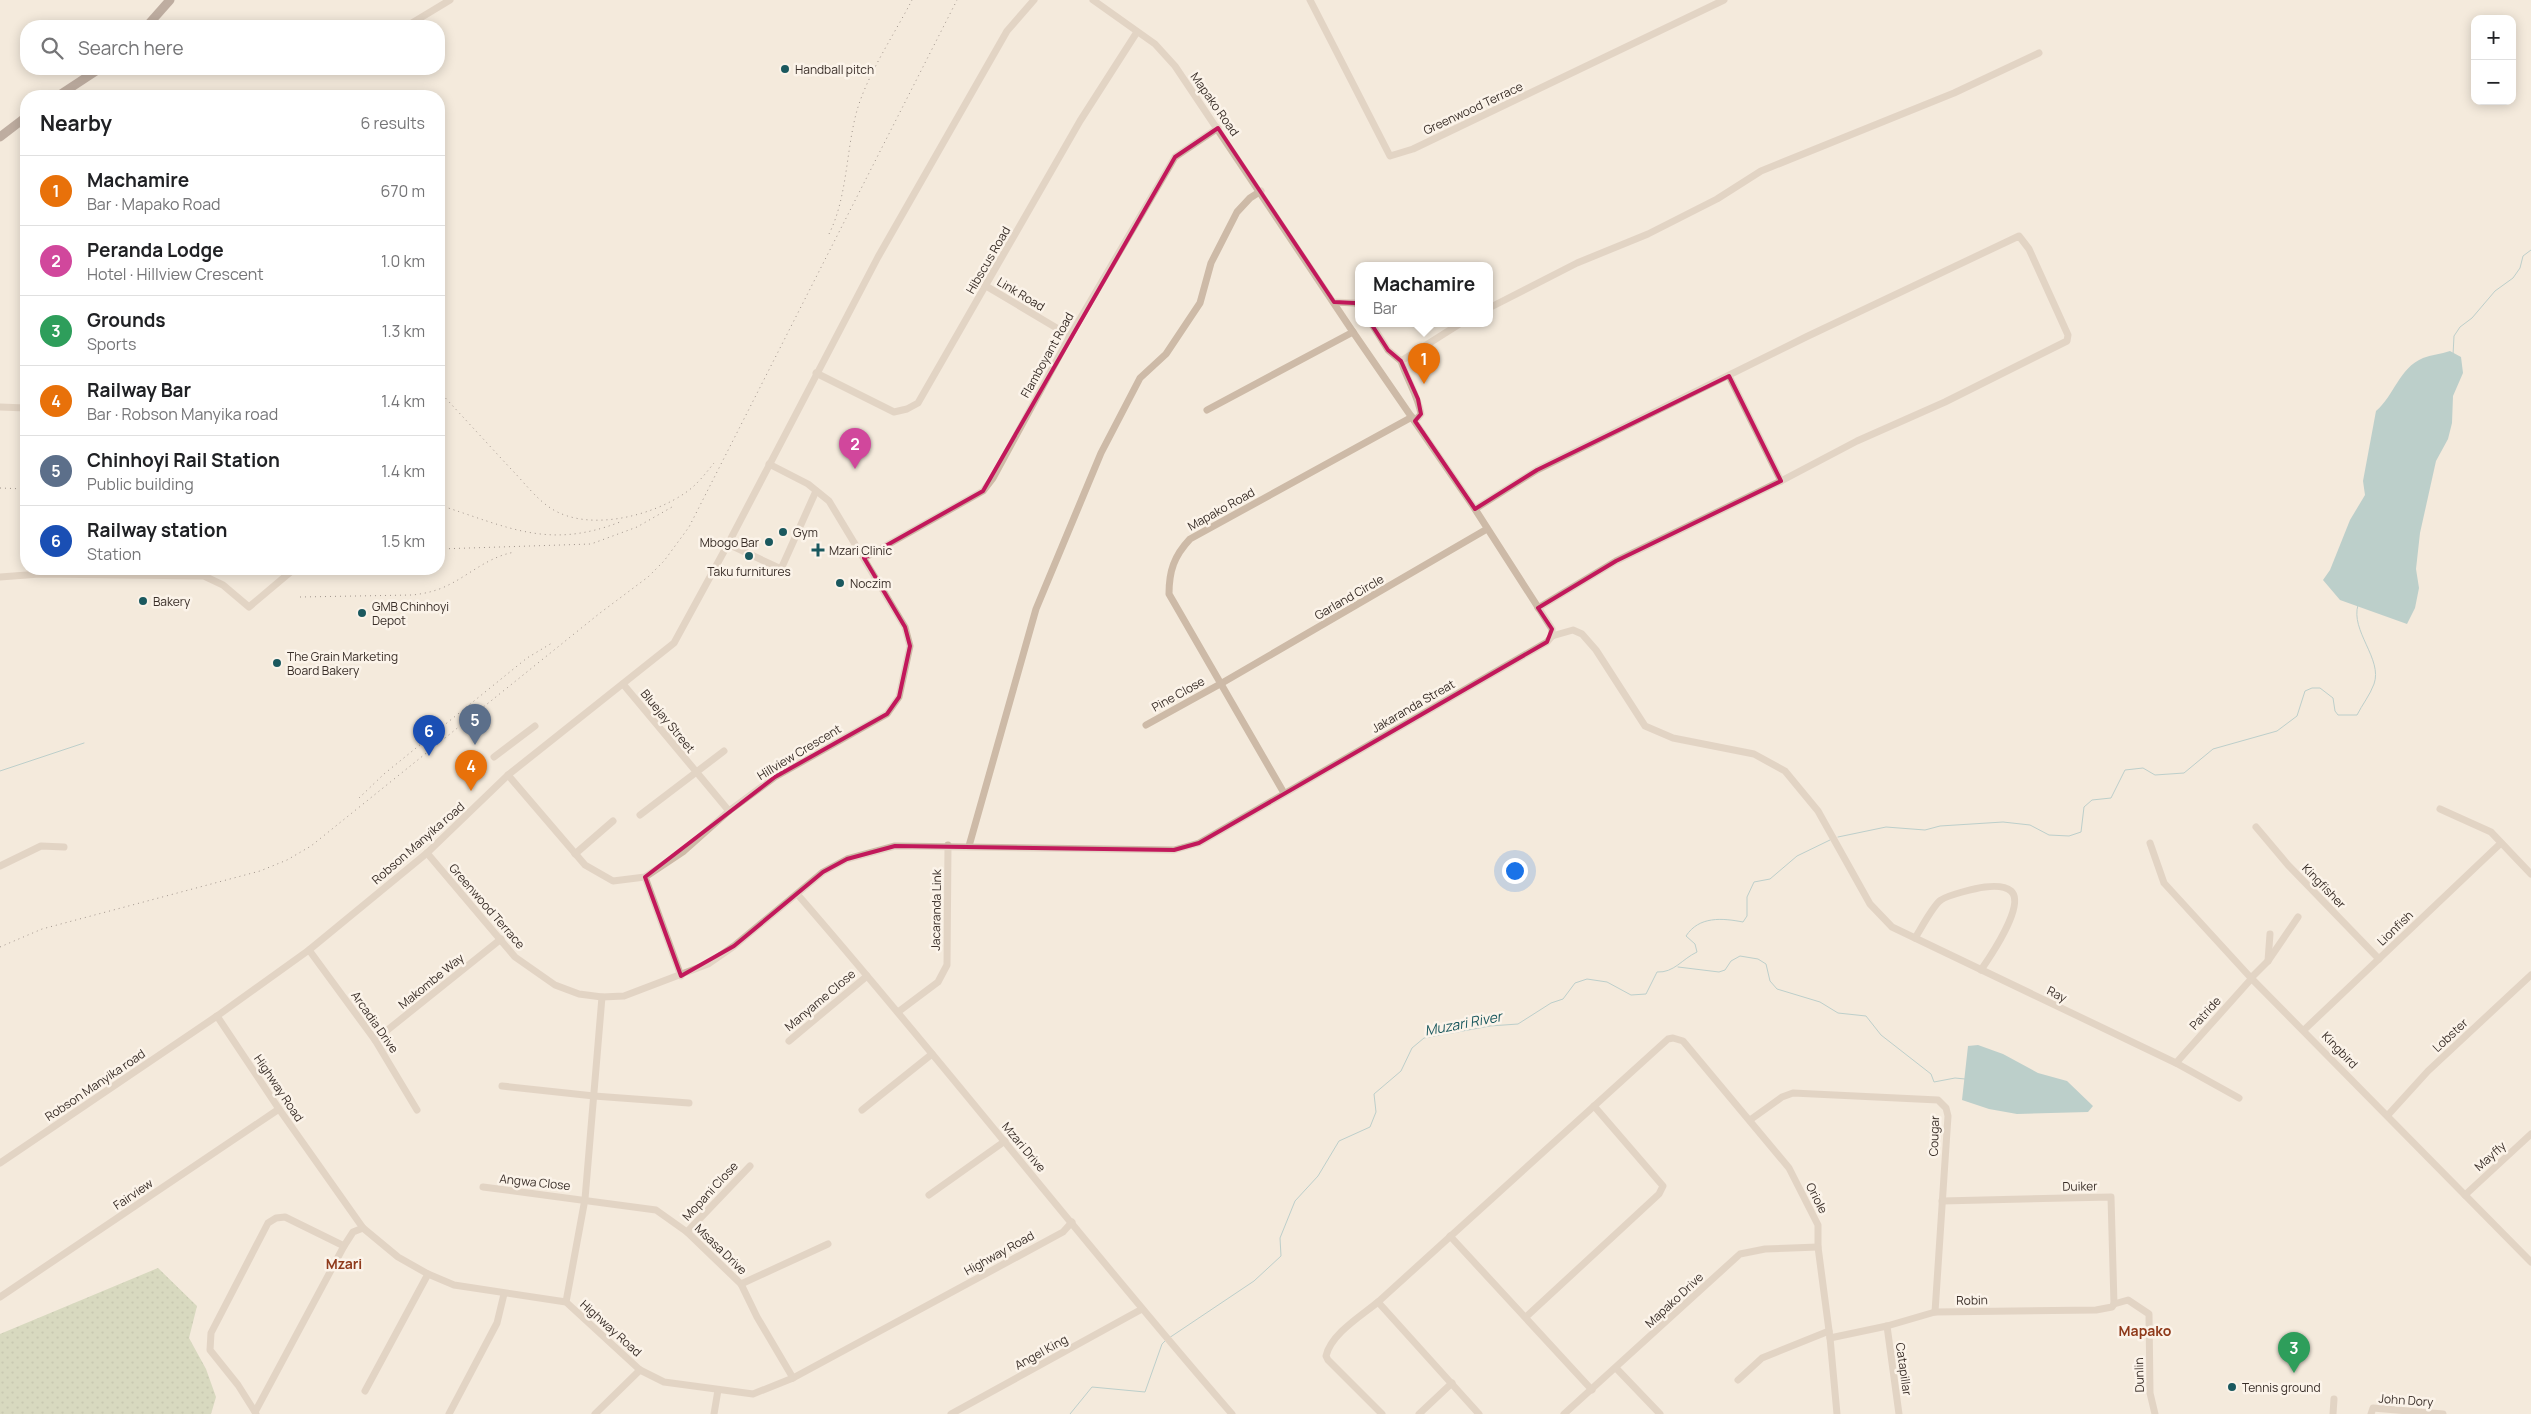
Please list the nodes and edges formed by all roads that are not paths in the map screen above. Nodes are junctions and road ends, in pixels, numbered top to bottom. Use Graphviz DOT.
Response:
graph roads {
  1 [pos="170,0"];
  2 [pos="450,0"];
  3 [pos="1034,0"];
  4 [pos="1093,0"];
  5 [pos="1310,0"];
  6 [pos="1724,0"];
  7 [pos="152,20"];
  8 [pos="417,20"];
  9 [pos="1137,32"];
  10 [pos="2039,53"];
  11 [pos="90,75"];
  12 [pos="67,90"];
  13 [pos="20,122"];
  14 [pos="1218,128"];
  15 [pos="0,136"];
  16 [pos="1261,191"];
  17 [pos="986,286"];
  18 [pos="1334,302"];
  19 [pos="1355,303"];
  20 [pos="1493,306"];
  21 [pos="1374,327"];
  22 [pos="1456,327"];
  23 [pos="1353,332"];
  24 [pos="1070,336"];
  25 [pos="1402,361"];
  26 [pos="816,373"];
  27 [pos="1729,376"];
  28 [pos="0,407"];
  29 [pos="20,408"];
  30 [pos="1208,410"];
  31 [pos="1413,419"];
  32 [pos="769,464"];
  33 [pos="1781,481"];
  34 [pos="816,491"];
  35 [pos="1475,509"];
  36 [pos="1487,529"];
  37 [pos="728,544"];
  38 [pos="864,558"];
  39 [pos="27,575"];
  40 [pos="122,575"];
  41 [pos="287,575"];
  42 [pos="0,577"];
  43 [pos="1538,608"];
  44 [pos="1552,636"];
  45 [pos="1222,683"];
  46 [pos="623,684"];
  47 [pos="1146,725"];
  48 [pos="536,726"];
  49 [pos="724,751"];
  50 [pos="494,757"];
  51 [pos="696,773"];
  52 [pos="508,775"];
  53 [pos="1284,793"];
  54 [pos="2440,809"];
  55 [pos="728,811"];
  56 [pos="640,815"];
  57 [pos="613,821"];
  58 [pos="2256,827"];
  59 [pos="2150,843"];
  60 [pos="2500,843"];
  61 [pos="948,845"];
  62 [pos="969,846"];
  63 [pos="64,847"];
  64 [pos="427,853"];
  65 [pos="575,854"];
  66 [pos="0,866"];
  67 [pos="2531,874"];
  68 [pos="645,878"];
  69 [pos="798,895"];
  70 [pos="2298,916"];
  71 [pos="2270,934"];
  72 [pos="1915,938"];
  73 [pos="500,939"];
  74 [pos="309,950"];
  75 [pos="2379,959"];
  76 [pos="2268,961"];
  77 [pos="1981,970"];
  78 [pos="2531,975"];
  79 [pos="681,976"];
  80 [pos="866,976"];
  81 [pos="2251,978"];
  82 [pos="602,997"];
  83 [pos="898,1012"];
  84 [pos="217,1016"];
  85 [pos="2304,1030"];
  86 [pos="376,1040"];
  87 [pos="789,1041"];
  88 [pos="932,1054"];
  89 [pos="2176,1063"];
  90 [pos="502,1086"];
  91 [pos="594,1096"];
  92 [pos="2239,1098"];
  93 [pos="689,1102"];
  94 [pos="1594,1106"];
  95 [pos="279,1109"];
  96 [pos="417,1110"];
  97 [pos="862,1110"];
  98 [pos="2388,1115"];
  99 [pos="1750,1120"];
  100 [pos="2531,1134"];
  101 [pos="1005,1141"];
  102 [pos="0,1163"];
  103 [pos="750,1166"];
  104 [pos="483,1187"];
  105 [pos="929,1195"];
  106 [pos="2465,1195"];
  107 [pos="585,1199"];
  108 [pos="1942,1201"];
  109 [pos="1072,1222"];
  110 [pos="363,1228"];
  111 [pos="687,1232"];
  112 [pos="1450,1236"];
  113 [pos="828,1244"];
  114 [pos="344,1246"];
  115 [pos="1818,1247"];
  116 [pos="2531,1262"];
  117 [pos="428,1274"];
  118 [pos="741,1284"];
  119 [pos="504,1294"];
  120 [pos="0,1297"];
  121 [pos="566,1302"];
  122 [pos="1378,1302"];
  123 [pos="2114,1304"];
  124 [pos="1142,1309"];
  125 [pos="1935,1312"];
  126 [pos="1526,1317"];
  127 [pos="1887,1326"];
  128 [pos="1830,1334"];
  129 [pos="1616,1368"];
  130 [pos="640,1370"];
  131 [pos="793,1378"];
  132 [pos="1738,1380"];
  133 [pos="1452,1383"];
  134 [pos="364,1390"];
  135 [pos="718,1390"];
  136 [pos="1592,1390"];
  137 [pos="2334,1398"];
  138 [pos="255,1413"];
  139 [pos="448,1414"];
  140 [pos="596,1414"];
  141 [pos="714,1414"];
  142 [pos="950,1414"];
  143 [pos="1232,1414"];
  144 [pos="1382,1414"];
  145 [pos="1419,1414"];
  146 [pos="1479,1414"];
  147 [pos="1564,1414"];
  148 [pos="1660,1414"];
  149 [pos="1837,1414"];
  150 [pos="1900,1414"];
  151 [pos="2155,1414"];
  152 [pos="2333,1414"];
  153 [pos="2372,1414"];
  154 [pos="2442,1414"];
  1 -- 7 [label="main road"];
  2 -- 8 [label="street"];
  3 -- 26 [label="street, Robson Manyika road"];
  4 -- 9 [label="street, Mapako Road"];
  5 -- 6 [label="street, Greenwood Terrace"];
  9 -- 14 [label="street, Mapako Road"];
  9 -- 17 [label="street, Hibscus Road"];
  10 -- 20 [label="street"];
  11 -- 12 [label="main road"];
  13 -- 15 [label="main road"];
  14 -- 16 [label="street, Mapako Road"];
  14 -- 24 [label="street, Flamboyant Road"];
  16 -- 18 [label="street, Mapako Road"];
  16 -- 62 [label="street"];
  17 -- 24 [label="street, Link Road"];
  17 -- 26 [label="street, Hibscus Road"];
  18 -- 19 [label="street"];
  18 -- 23 [label="street, Mapako Road"];
  21 -- 25 [label="street"];
  22 -- 25 [label="street"];
  23 -- 30 [label="street"];
  23 -- 31 [label="street, Mapako Road"];
  24 -- 38 [label="street, Flamboyant Road"];
  25 -- 31 [label="street"];
  26 -- 32 [label="street, Robson Manyika road"];
  27 -- 33 [label="street"];
  27 -- 33 [label="street"];
  27 -- 35 [label="street"];
  28 -- 29 [label="street"];
  31 -- 35 [label="street, Mapako Road"];
  31 -- 45 [label="street, Mapako Road"];
  32 -- 34 [label="street, Hillview Crescent"];
  32 -- 37 [label="street, Robson Manyika road"];
  33 -- 43 [label="street"];
  34 -- 37 [label="street"];
  34 -- 38 [label="street, Hillview Crescent"];
  35 -- 36 [label="street, Mapako Road"];
  36 -- 43 [label="street, Mapako Road"];
  36 -- 45 [label="street, Garland Circle"];
  37 -- 46 [label="street, Robson Manyika road"];
  38 -- 55 [label="street, Hillview Crescent"];
  39 -- 42 [label="street"];
  40 -- 41 [label="street"];
  43 -- 44 [label="street, Mapako Road"];
  44 -- 53 [label="street, Jakaranda Streat"];
  44 -- 72 [label="street, Ray"];
  45 -- 47 [label="street, Pine Close"];
  45 -- 53 [label="street, Mapako Road"];
  46 -- 51 [label="street, Bluejay Street"];
  46 -- 52 [label="street, Robson Manyika road"];
  48 -- 50 [label="street"];
  49 -- 51 [label="street"];
  51 -- 55 [label="street, Bluejay Street"];
  51 -- 56 [label="street"];
  52 -- 64 [label="street, Robson Manyika road"];
  52 -- 65 [label="street, Hillview Crescent"];
  53 -- 62 [label="street, Jakaranda Streat"];
  54 -- 60 [label="street"];
  55 -- 68 [label="street, Hillview Crescent"];
  57 -- 65 [label="street"];
  58 -- 75 [label="street, Kingfisher"];
  59 -- 81 [label="street, Kingbird"];
  60 -- 67 [label="street"];
  60 -- 75 [label="street, Lionfish"];
  61 -- 62 [label="street, Greenwood Terrace"];
  61 -- 69 [label="street, Greenwood Terrace"];
  61 -- 83 [label="street, Jacaranda Link"];
  63 -- 66 [label="street"];
  64 -- 73 [label="street, Greenwood Terrace"];
  64 -- 74 [label="street, Robson Manyika road"];
  65 -- 68 [label="street, Hillview Crescent"];
  68 -- 79 [label="street"];
  69 -- 79 [label="street, Greenwood Terrace"];
  69 -- 80 [label="street, Mzari Drive"];
  70 -- 76 [label="street, Patride"];
  71 -- 76 [label="street"];
  72 -- 77 [label="street, Ray"];
  72 -- 77 [label="street"];
  73 -- 82 [label="street, Greenwood Terrace"];
  73 -- 86 [label="street, Makombe Way"];
  74 -- 84 [label="street, Robson Manyika road"];
  74 -- 86 [label="street, Arcadia Drive"];
  75 -- 85 [label="street, Lionfish"];
  76 -- 81 [label="street, Patride"];
  77 -- 89 [label="street, Ray"];
  78 -- 98 [label="street, Lobster"];
  79 -- 82 [label="street, Greenwood Terrace"];
  80 -- 83 [label="street, Mzari Drive"];
  80 -- 87 [label="street, Manyame Close"];
  81 -- 85 [label="street, Kingbird"];
  81 -- 89 [label="street, Patride"];
  82 -- 91 [label="street"];
  83 -- 88 [label="street, Mzari Drive"];
  84 -- 95 [label="street, Highway Road"];
  84 -- 102 [label="street, Robson Manyika road"];
  85 -- 98 [label="street, Kingbird"];
  86 -- 96 [label="street, Arcadia Drive"];
  88 -- 97 [label="street"];
  88 -- 101 [label="street, Mzari Drive"];
  89 -- 92 [label="street, Ray"];
  90 -- 91 [label="street"];
  91 -- 93 [label="street"];
  91 -- 107 [label="street"];
  94 -- 99 [label="street, Oriole"];
  94 -- 112 [label="street"];
  94 -- 126 [label="street"];
  95 -- 110 [label="street, Highway Road"];
  95 -- 120 [label="street, Fairview"];
  98 -- 106 [label="street, Kingbird"];
  99 -- 108 [label="street, Cougar"];
  99 -- 115 [label="street, Oriole"];
  100 -- 106 [label="street, Mayfly"];
  101 -- 105 [label="street"];
  101 -- 109 [label="street, Mzari Drive"];
  103 -- 111 [label="street, Mopani Close"];
  104 -- 107 [label="street, Angwa Close"];
  106 -- 116 [label="street, Kingbird"];
  107 -- 111 [label="street, Msasa Drive"];
  107 -- 121 [label="street"];
  108 -- 123 [label="street, Duiker"];
  108 -- 125 [label="street, Cougar"];
  109 -- 124 [label="street, Mzari Drive"];
  109 -- 131 [label="street, Highway Road"];
  110 -- 114 [label="street"];
  110 -- 117 [label="street, Highway Road"];
  111 -- 118 [label="street, Msasa Drive"];
  112 -- 122 [label="street"];
  112 -- 126 [label="street"];
  113 -- 118 [label="street"];
  114 -- 138 [label="street"];
  114 -- 138 [label="street"];
  115 -- 128 [label="street, Oriole"];
  115 -- 129 [label="street, Mapako Drive"];
  117 -- 119 [label="street, Highway Road"];
  117 -- 134 [label="street"];
  118 -- 131 [label="street, Msasa Drive"];
  119 -- 121 [label="street, Highway Road"];
  119 -- 139 [label="street"];
  121 -- 130 [label="street, Highway Road"];
  122 -- 133 [label="street"];
  122 -- 144 [label="street"];
  123 -- 125 [label="street, Robin"];
  123 -- 151 [label="street, Dunlin"];
  124 -- 142 [label="street, Angel King"];
  124 -- 143 [label="street, Mzari Drive"];
  125 -- 127 [label="street, Robin"];
  126 -- 136 [label="street"];
  127 -- 128 [label="street, Robin"];
  127 -- 150 [label="street, Catapillar"];
  128 -- 132 [label="street, Robin"];
  128 -- 149 [label="street, Oriole"];
  129 -- 136 [label="street, Mapako Drive"];
  129 -- 148 [label="street"];
  130 -- 135 [label="street, Highway Road"];
  130 -- 140 [label="street"];
  131 -- 135 [label="street, Highway Road"];
  133 -- 145 [label="street"];
  133 -- 146 [label="street"];
  135 -- 141 [label="street"];
  136 -- 147 [label="street, Mapako Drive"];
  137 -- 152 [label="street"];
  153 -- 154 [label="street, John Dory"];
}
